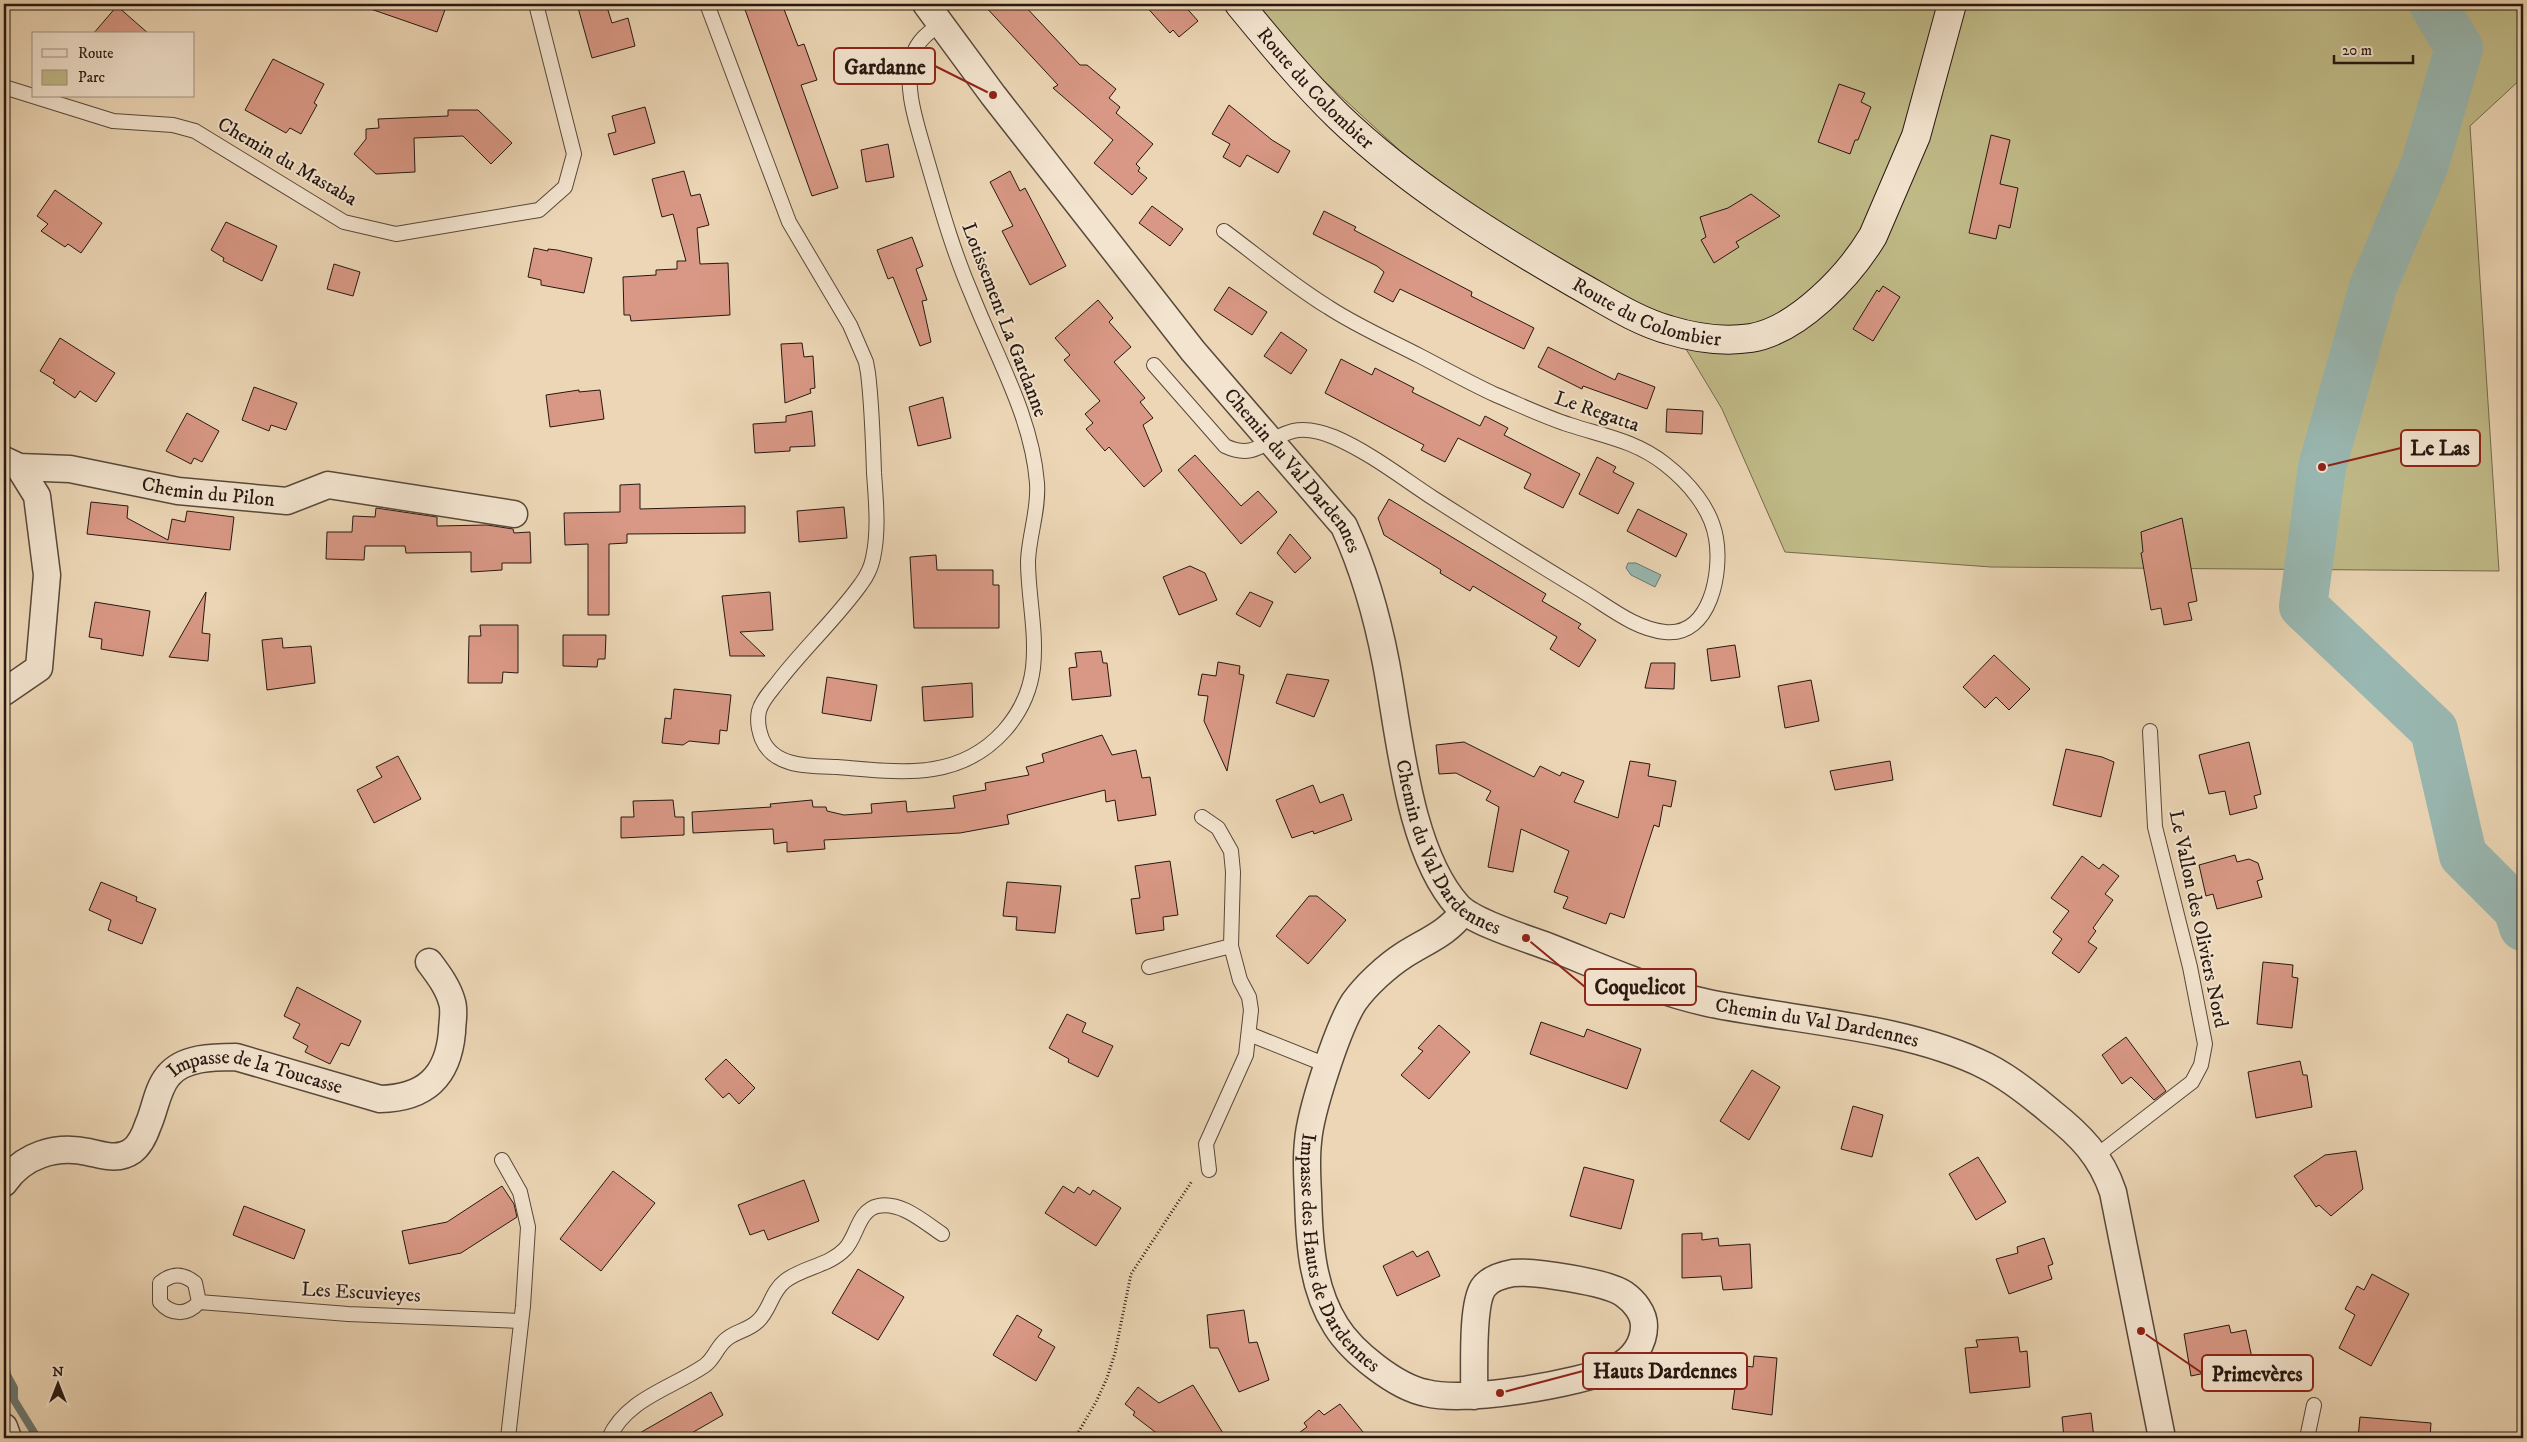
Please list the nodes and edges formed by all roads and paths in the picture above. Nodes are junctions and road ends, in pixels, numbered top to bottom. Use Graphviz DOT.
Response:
graph roads {
  1 [pos="536,4"];
  2 [pos="707,4"];
  3 [pos="1239,4"];
  4 [pos="1952,4"];
  5 [pos="933,14"];
  6 [pos="4,87"];
  7 [pos="32,96"];
  8 [pos="39,98"];
  9 [pos="1224,231"];
  10 [pos="1154,365"];
  11 [pos="1271,442"];
  12 [pos="11,464"];
  13 [pos="514,514"];
  14 [pos="4,692"];
  15 [pos="2150,731"];
  16 [pos="1202,817"];
  17 [pos="1464,912"];
  18 [pos="1231,946"];
  19 [pos="429,962"];
  20 [pos="1149,967"];
  21 [pos="1249,1034"];
  22 [pos="1329,1066"];
  23 [pos="1206,1156"];
  24 [pos="2096,1156"];
  25 [pos="502,1160"];
  26 [pos="1210,1170"];
  27 [pos="8,1177"];
  28 [pos="942,1234"];
  29 [pos="199,1302"];
  30 [pos="521,1321"];
  31 [pos="1474,1396"];
  32 [pos="2314,1405"];
  33 [pos="4,1427"];
  34 [pos="8,1438"];
  35 [pos="508,1438"];
  36 [pos="610,1438"];
  37 [pos="1075,1438"];
  38 [pos="2162,1438"];
  39 [pos="2307,1438"];
  1 -- 8 [label="lane, Chemin du Mastaba"];
  2 -- 5 [label="lane, Lotissement La Gardanne"];
  3 -- 4 [label="street, Route du Colombier"];
  5 -- 11 [label="street, Chemin du Val Dardennes"];
  6 -- 7 [label="lane, Chemin du Mastaba"];
  9 -- 11 [label="lane, Le Regatta"];
  10 -- 11 [label="lane, Le Regatta"];
  11 -- 17 [label="street, Chemin du Val Dardennes"];
  12 -- 13 [label="street, Chemin du Pilon"];
  12 -- 14 [label="street, Chemin du Pilon"];
  15 -- 24 [label="lane, Le Vallon des Oliviers Nord"];
  16 -- 18 [label="lane"];
  17 -- 22 [label="street, Impasse des Hauts de Dardennes"];
  17 -- 24 [label="street, Chemin du Val Dardennes"];
  18 -- 20 [label="lane"];
  18 -- 21 [label="lane"];
  19 -- 27 [label="street, Impasse de la Toucasse"];
  21 -- 22 [label="lane"];
  21 -- 23 [label="lane"];
  22 -- 31 [label="street, Impasse des Hauts de Dardennes"];
  23 -- 26 [label="lane"];
  23 -- 37 [label="path"];
  24 -- 38 [label="street, Chemin du Val Dardennes"];
  25 -- 30 [label="lane"];
  28 -- 36 [label="lane"];
  29 -- 30 [label="lane, Les Escuvieyes"];
  30 -- 35 [label="lane"];
  31 -- 31 [label="street, Impasse des Hauts de Dardennes"];
  32 -- 39 [label="lane"];
  33 -- 34 [label="street"];
}
